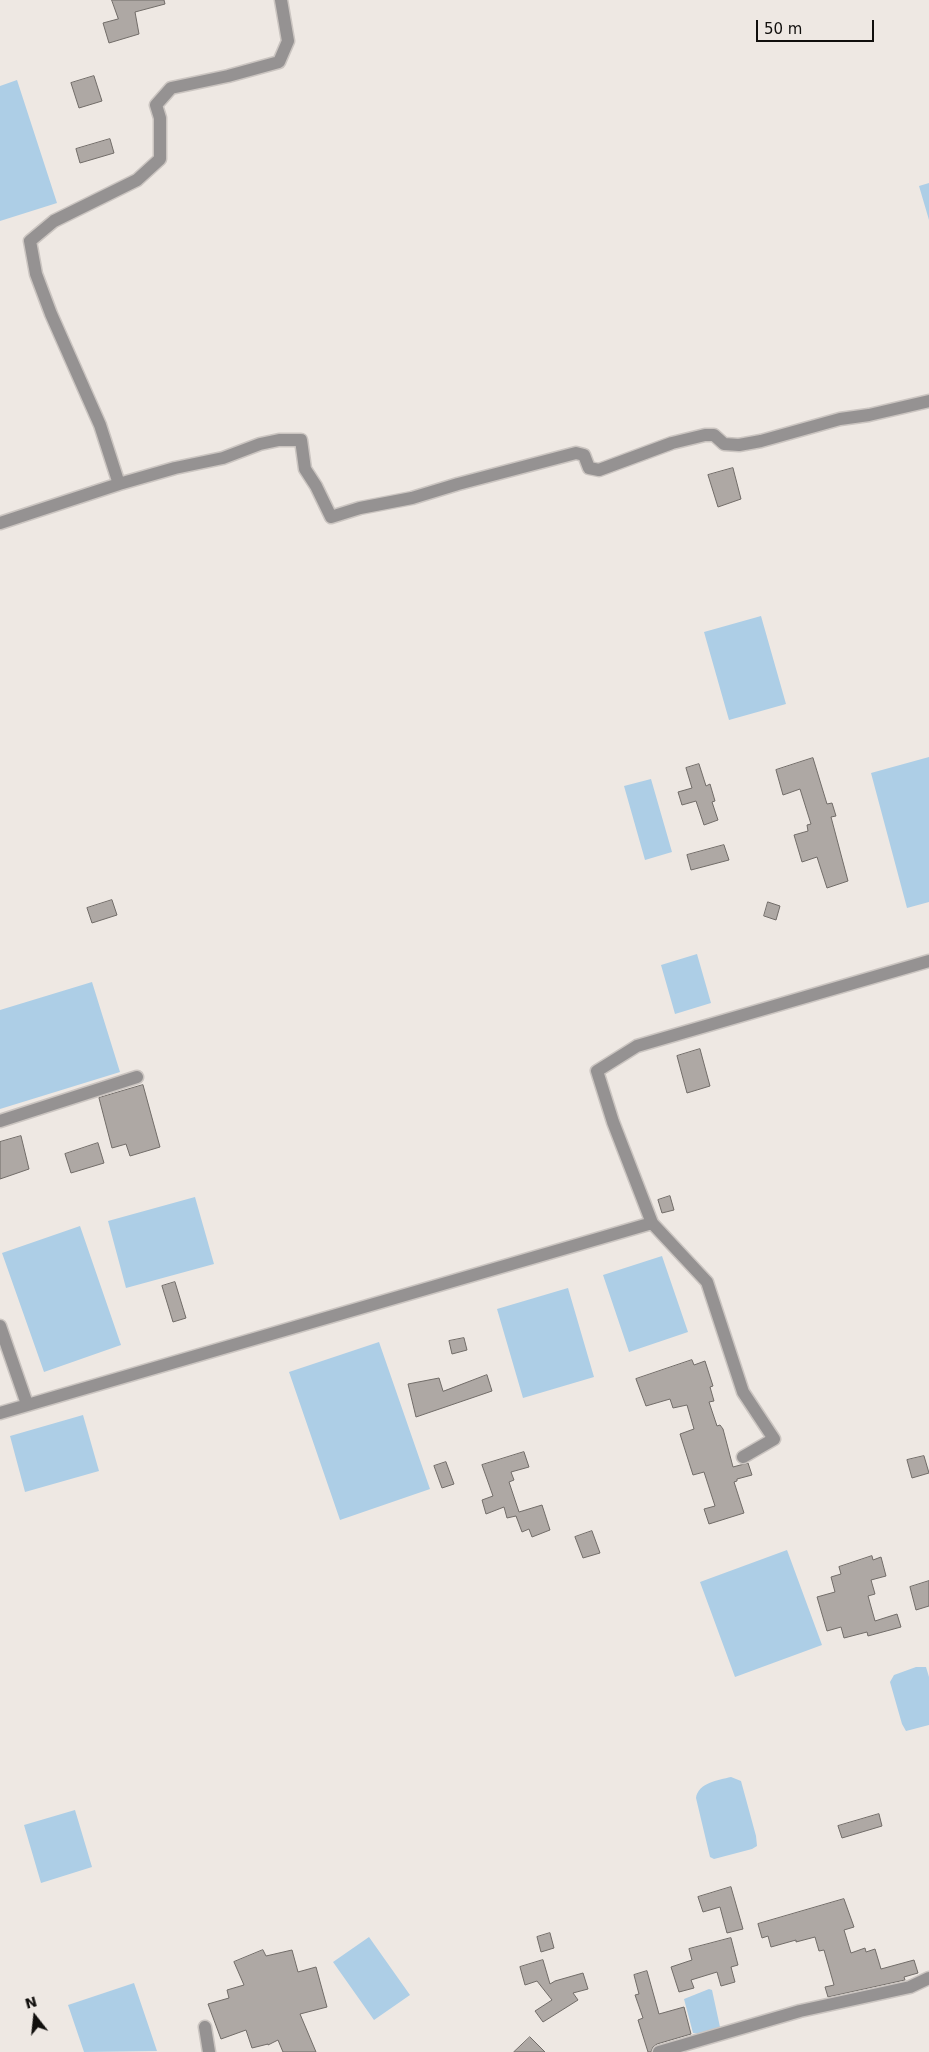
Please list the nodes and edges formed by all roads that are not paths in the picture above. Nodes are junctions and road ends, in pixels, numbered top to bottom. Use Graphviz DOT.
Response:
graph roads {
  1 [pos="281,0"];
  2 [pos="929,401"];
  3 [pos="118,484"];
  4 [pos="0,523"];
  5 [pos="929,961"];
  6 [pos="137,1077"];
  7 [pos="0,1121"];
  8 [pos="652,1223"];
  9 [pos="0,1326"];
  10 [pos="27,1404"];
  11 [pos="0,1413"];
  12 [pos="743,1457"];
  13 [pos="929,1978"];
  14 [pos="205,2027"];
  15 [pos="209,2052"];
  16 [pos="658,2052"];
  1 -- 3 [label="street"];
  2 -- 3 [label="street"];
  3 -- 4 [label="street"];
  5 -- 8 [label="street"];
  6 -- 7 [label="street"];
  8 -- 10 [label="street"];
  8 -- 12 [label="street"];
  9 -- 10 [label="street"];
  10 -- 11 [label="street"];
  13 -- 16 [label="street"];
  14 -- 15 [label="street"];
}
